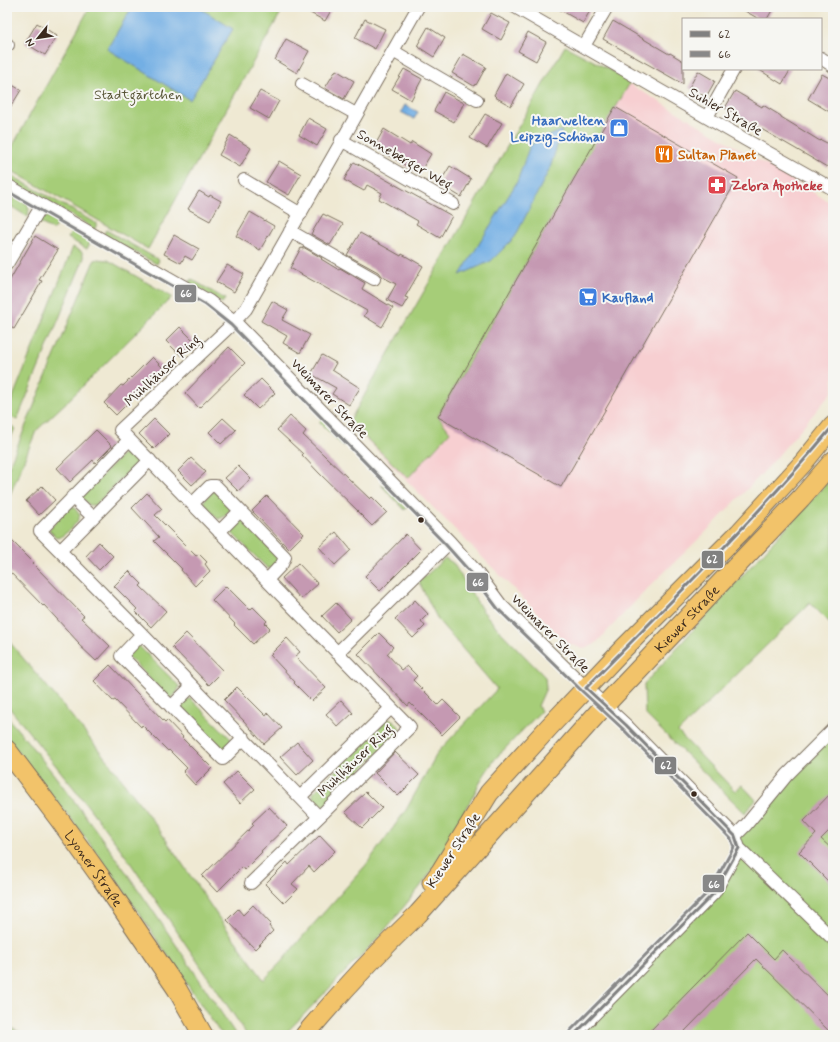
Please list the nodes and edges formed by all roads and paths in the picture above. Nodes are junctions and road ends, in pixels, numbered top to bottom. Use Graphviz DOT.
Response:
graph roads {
  1 [pos="418,7"];
  2 [pos="515,7"];
  3 [pos="607,7"];
  4 [pos="584,46"];
  5 [pos="393,51"];
  6 [pos="822,59"];
  7 [pos="833,66"];
  8 [pos="733,70"];
  9 [pos="302,84"];
  10 [pos="477,100"];
  11 [pos="356,114"];
  12 [pos="707,117"];
  13 [pos="341,140"];
  14 [pos="244,180"];
  15 [pos="7,185"];
  16 [pos="832,185"];
  17 [pos="453,204"];
  18 [pos="42,205"];
  19 [pos="301,214"];
  20 [pos="290,231"];
  21 [pos="7,264"];
  22 [pos="374,279"];
  23 [pos="234,321"];
  24 [pos="833,426"];
  25 [pos="129,440"];
  26 [pos="150,460"];
  27 [pos="833,460"];
  28 [pos="72,497"];
  29 [pos="192,504"];
  30 [pos="240,511"];
  31 [pos="93,517"];
  32 [pos="219,532"];
  33 [pos="450,542"];
  34 [pos="60,552"];
  35 [pos="267,580"];
  36 [pos="142,634"];
  37 [pos="337,653"];
  38 [pos="192,686"];
  39 [pos="586,688"];
  40 [pos="604,706"];
  41 [pos="171,707"];
  42 [pos="391,708"];
  43 [pos="833,729"];
  44 [pos="244,738"];
  45 [pos="7,750"];
  46 [pos="300,797"];
  47 [pos="319,817"];
  48 [pos="735,836"];
  49 [pos="739,848"];
  50 [pos="251,883"];
  51 [pos="833,939"];
  52 [pos="387,944"];
  53 [pos="177,989"];
  54 [pos="319,1018"];
  55 [pos="203,1035"];
  56 [pos="215,1035"];
  57 [pos="296,1035"];
  58 [pos="305,1035"];
  59 [pos="574,1035"];
  1 -- 5 [label="street, Sonneberger Weg"];
  2 -- 4 [label="street, Suhler Straße"];
  3 -- 4 [label="street"];
  4 -- 12 [label="street, Suhler Straße"];
  5 -- 10 [label="street"];
  5 -- 11 [label="street, Sonneberger Weg"];
  6 -- 7 [label="street"];
  8 -- 12 [label="street"];
  9 -- 11 [label="street, Sonneberger Weg"];
  11 -- 13 [label="street, Sonneberger Weg"];
  12 -- 16 [label="street, Suhler Straße"];
  13 -- 17 [label="street, Sonneberger Weg"];
  13 -- 19 [label="street, Sonneberger Weg"];
  14 -- 19 [label="street"];
  15 -- 18 [label="street, Weimarer Straße"];
  18 -- 21 [label="street"];
  18 -- 23 [label="street, Weimarer Straße"];
  19 -- 20 [label="street, Sonneberger Weg"];
  20 -- 22 [label="street"];
  20 -- 23 [label="street, Sonneberger Weg"];
  23 -- 25 [label="street, Mühlhäuser Ring"];
  23 -- 33 [label="street, Weimarer Straße"];
  24 -- 39 [label="main road, Kiewer Straße"];
  25 -- 26 [label="street, Mühlhäuser Ring"];
  25 -- 28 [label="street, Mühlhäuser Ring"];
  26 -- 29 [label="street, Mühlhäuser Ring"];
  26 -- 31 [label="street"];
  27 -- 40 [label="main road, Kiewer Straße"];
  28 -- 31 [label="street"];
  28 -- 34 [label="street, Mühlhäuser Ring"];
  29 -- 30 [label="street"];
  29 -- 32 [label="street, Mühlhäuser Ring"];
  30 -- 32 [label="street"];
  30 -- 35 [label="street"];
  31 -- 34 [label="street"];
  32 -- 35 [label="street, Mühlhäuser Ring"];
  33 -- 37 [label="street"];
  33 -- 39 [label="street, Weimarer Straße"];
  34 -- 36 [label="street, Mühlhäuser Ring"];
  35 -- 37 [label="street, Mühlhäuser Ring"];
  36 -- 38 [label="street, Mühlhäuser Ring"];
  36 -- 41 [label="street"];
  37 -- 42 [label="street, Mühlhäuser Ring"];
  38 -- 41 [label="street"];
  38 -- 44 [label="street, Mühlhäuser Ring"];
  39 -- 40 [label="street"];
  39 -- 52 [label="main road, Kiewer Straße"];
  40 -- 48 [label="street"];
  40 -- 52 [label="main road, Kiewer Straße"];
  41 -- 44 [label="street"];
  42 -- 46 [label="street, Mühlhäuser Ring"];
  42 -- 47 [label="street, Mühlhäuser Ring"];
  43 -- 48 [label="street"];
  44 -- 46 [label="street, Mühlhäuser Ring"];
  45 -- 53 [label="main road, Lyoner Straße"];
  46 -- 47 [label="street, Mühlhäuser Ring"];
  47 -- 50 [label="street, Mühlhäuser Ring"];
  48 -- 49 [label="street"];
  49 -- 51 [label="street"];
  49 -- 59 [label="street"];
  52 -- 54 [label="main road, Kiewer Straße"];
  53 -- 55 [label="main road, Lyoner Straße"];
  53 -- 56 [label="main road, Lyoner Straße"];
  54 -- 57 [label="main road"];
  54 -- 58 [label="main road"];
}
